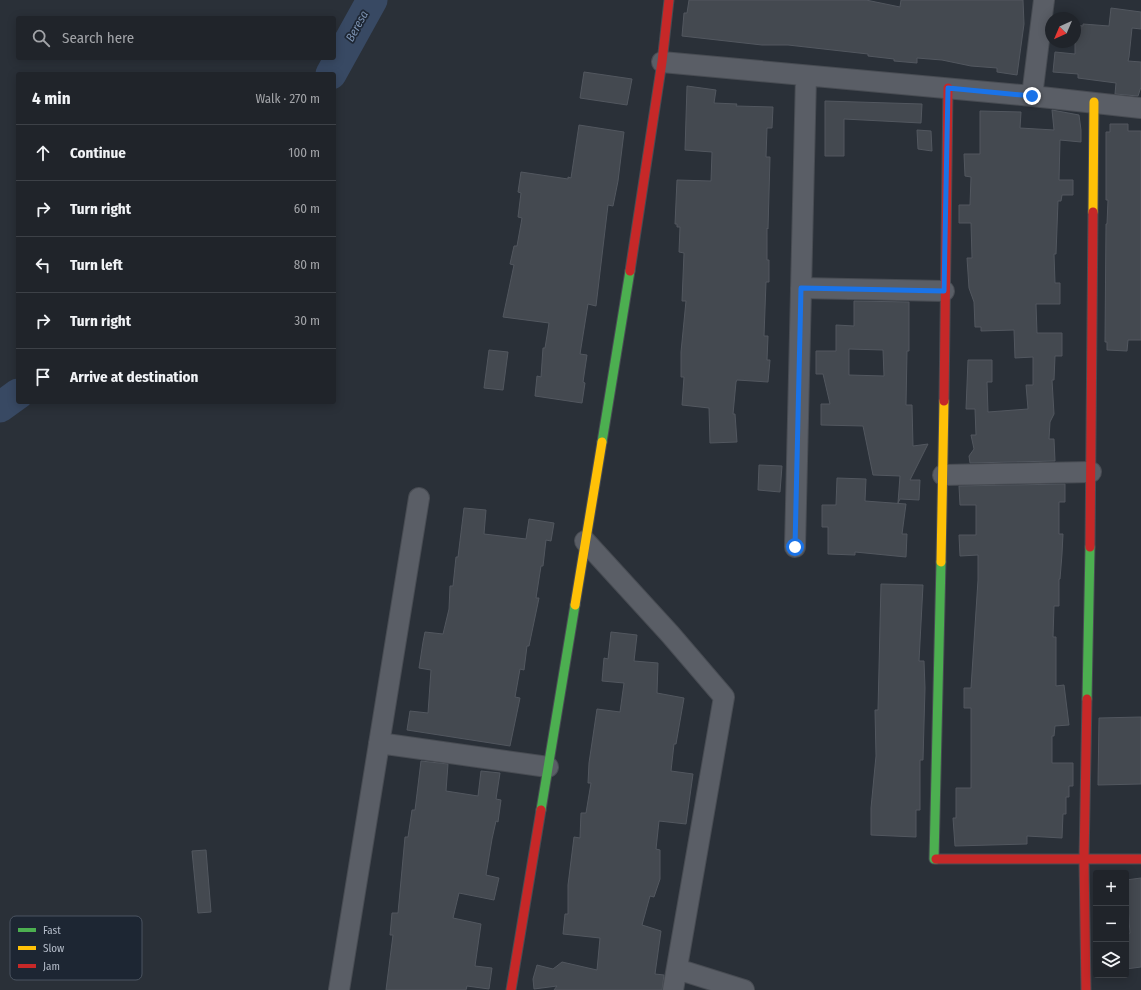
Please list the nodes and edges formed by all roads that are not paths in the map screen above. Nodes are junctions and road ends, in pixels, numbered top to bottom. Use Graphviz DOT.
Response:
graph roads {
  1 [pos="669,0"];
  2 [pos="1044,0"];
  3 [pos="662,62"];
  4 [pos="806,76"];
  5 [pos="948,88"];
  6 [pos="1032,96"];
  7 [pos="1094,102"];
  8 [pos="1141,108"];
  9 [pos="801,288"];
  10 [pos="944,291"];
  11 [pos="1091,472"];
  12 [pos="942,475"];
  13 [pos="419,498"];
  14 [pos="585,541"];
  15 [pos="795,547"];
  16 [pos="379,742"];
  17 [pos="548,767"];
  18 [pos="1141,859"];
  19 [pos="1084,860"];
  20 [pos="677,969"];
  21 [pos="339,990"];
  22 [pos="511,990"];
  23 [pos="673,990"];
  24 [pos="744,990"];
  25 [pos="1086,990"];
  1 -- 3 [label="street"];
  2 -- 6 [label="street"];
  3 -- 4 [label="street"];
  3 -- 14 [label="street"];
  4 -- 5 [label="street"];
  4 -- 9 [label="street"];
  5 -- 6 [label="street"];
  5 -- 10 [label="street"];
  6 -- 7 [label="street"];
  7 -- 8 [label="street"];
  7 -- 11 [label="street"];
  9 -- 10 [label="street"];
  9 -- 15 [label="street"];
  10 -- 12 [label="street"];
  11 -- 12 [label="street"];
  11 -- 19 [label="street"];
  12 -- 19 [label="street"];
  13 -- 16 [label="street"];
  14 -- 17 [label="street"];
  14 -- 20 [label="street"];
  16 -- 17 [label="street"];
  16 -- 21 [label="street"];
  17 -- 22 [label="street"];
  18 -- 19 [label="street"];
  19 -- 25 [label="street"];
  20 -- 23 [label="street"];
  20 -- 24 [label="street"];
}
